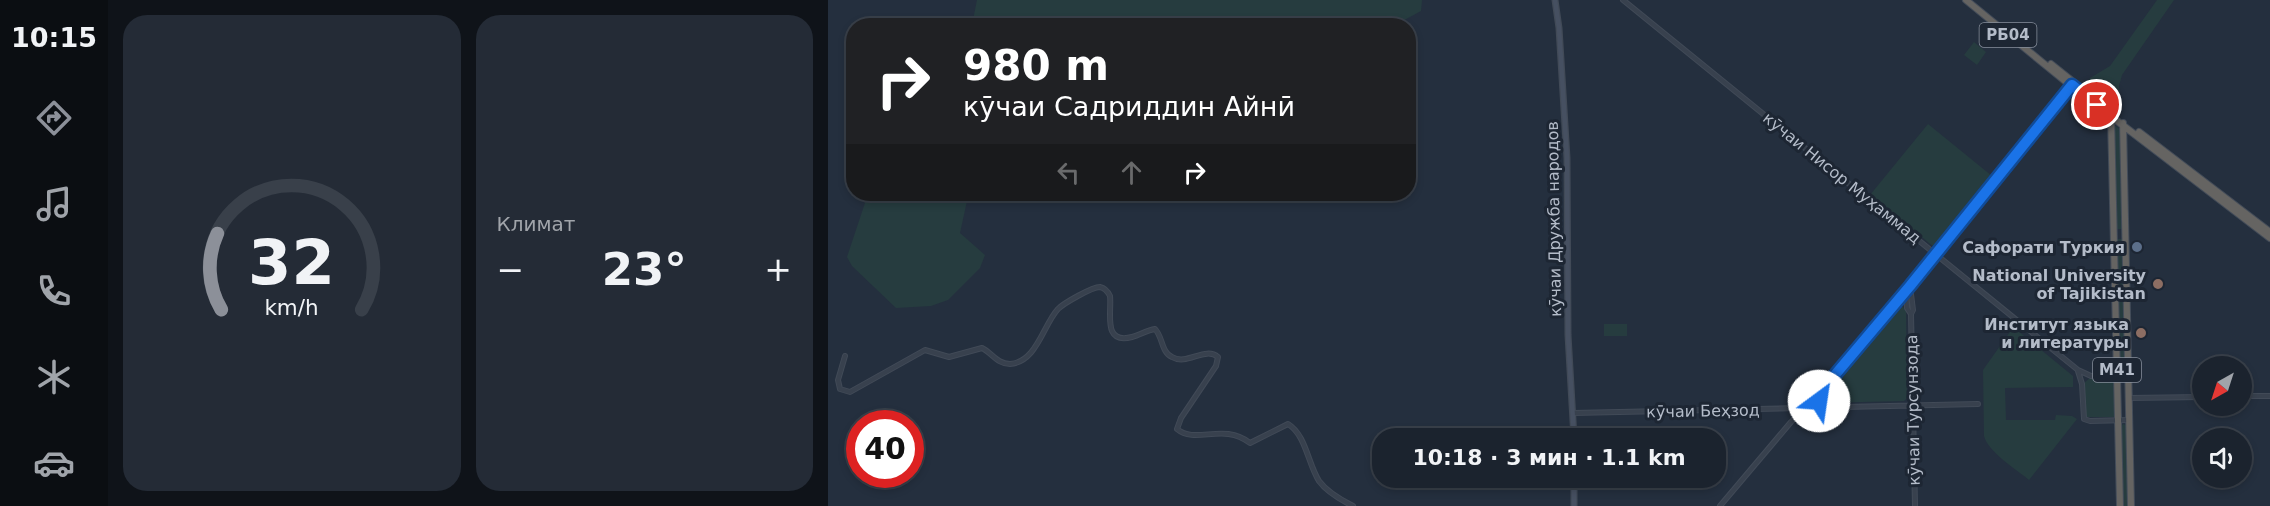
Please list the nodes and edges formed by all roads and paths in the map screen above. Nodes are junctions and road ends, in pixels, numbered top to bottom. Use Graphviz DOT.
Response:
graph roads {
  1 [pos="1555,0"];
  2 [pos="1623,0"];
  3 [pos="1966,0"];
  4 [pos="1971,0"];
  5 [pos="2052,67"];
  6 [pos="2073,84"];
  7 [pos="2111,116"];
  8 [pos="2123,123"];
  9 [pos="2270,232"];
  10 [pos="2270,237"];
  11 [pos="1935,254"];
  12 [pos="1910,286"];
  13 [pos="1905,291"];
  14 [pos="1894,305"];
  15 [pos="1907,308"];
  16 [pos="1911,314"];
  17 [pos="845,356"];
  18 [pos="2078,370"];
  19 [pos="2117,375"];
  20 [pos="2128,375"];
  21 [pos="2091,376"];
  22 [pos="2082,384"];
  23 [pos="1818,395"];
  24 [pos="2252,396"];
  25 [pos="2270,396"];
  26 [pos="2192,397"];
  27 [pos="2129,398"];
  28 [pos="1978,404"];
  29 [pos="1913,406"];
  30 [pos="1803,408"];
  31 [pos="1825,408"];
  32 [pos="1783,409"];
  33 [pos="1573,413"];
  34 [pos="1789,417"];
  35 [pos="2129,420"];
  36 [pos="2118,421"];
  37 [pos="1574,428"];
  38 [pos="1574,488"];
  39 [pos="1353,506"];
  40 [pos="1574,506"];
  41 [pos="1720,506"];
  42 [pos="1915,506"];
  43 [pos="2120,506"];
  44 [pos="2131,506"];
  1 -- 33 [label="main road, кӯчаи Дружба народов"];
  2 -- 11 [label="street, кӯчаи Нисор Муҳаммад"];
  3 -- 5 [label="highway, РБ04"];
  4 -- 5 [label="highway, РБ04"];
  5 -- 6 [label="highway"];
  6 -- 7 [label="highway"];
  6 -- 8 [label="highway"];
  6 -- 11 [label="street"];
  7 -- 8 [label="highway"];
  7 -- 19 [label="highway, M41"];
  8 -- 9 [label="highway"];
  8 -- 10 [label="highway"];
  8 -- 20 [label="highway, M41"];
  11 -- 12 [label="street"];
  11 -- 18 [label="street, кӯчаи Нисор Муҳаммад"];
  12 -- 13 [label="street"];
  12 -- 16 [label="street, кӯчаи Турсунзода"];
  13 -- 14 [label="street"];
  13 -- 15 [label="street, кӯчаи Турсунзода"];
  14 -- 15 [label="street"];
  14 -- 23 [label="street"];
  15 -- 16 [label="street, кӯчаи Турсунзода"];
  16 -- 29 [label="street, кӯчаи Турсунзода"];
  17 -- 39 [label="street"];
  18 -- 21 [label="street, кӯчаи Нисор Муҳаммад"];
  18 -- 22 [label="street"];
  19 -- 20 [label="street, кӯчаи Нисор Муҳаммад"];
  19 -- 21 [label="street, кӯчаи Нисор Муҳаммад"];
  19 -- 36 [label="highway, M41"];
  20 -- 27 [label="highway, M41"];
  21 -- 22 [label="street"];
  22 -- 36 [label="street"];
  23 -- 30 [label="street"];
  23 -- 31 [label="street"];
  24 -- 25 [label="street"];
  26 -- 27 [label="street"];
  27 -- 35 [label="highway, M41"];
  28 -- 29 [label="street, кӯчаи Беҳзод"];
  29 -- 31 [label="street, кӯчаи Беҳзод"];
  29 -- 42 [label="street, кӯчаи Турсунзода"];
  30 -- 31 [label="street, кӯчаи Беҳзод"];
  30 -- 32 [label="street, кӯчаи Беҳзод"];
  30 -- 34 [label="street"];
  32 -- 33 [label="street, кӯчаи Беҳзод"];
  32 -- 34 [label="street"];
  33 -- 37 [label="main road, кӯчаи Дружба народов"];
  34 -- 41 [label="street"];
  35 -- 36 [label="street"];
  35 -- 44 [label="highway, M41"];
  36 -- 43 [label="highway, M41"];
  38 -- 40 [label="main road"];
}
